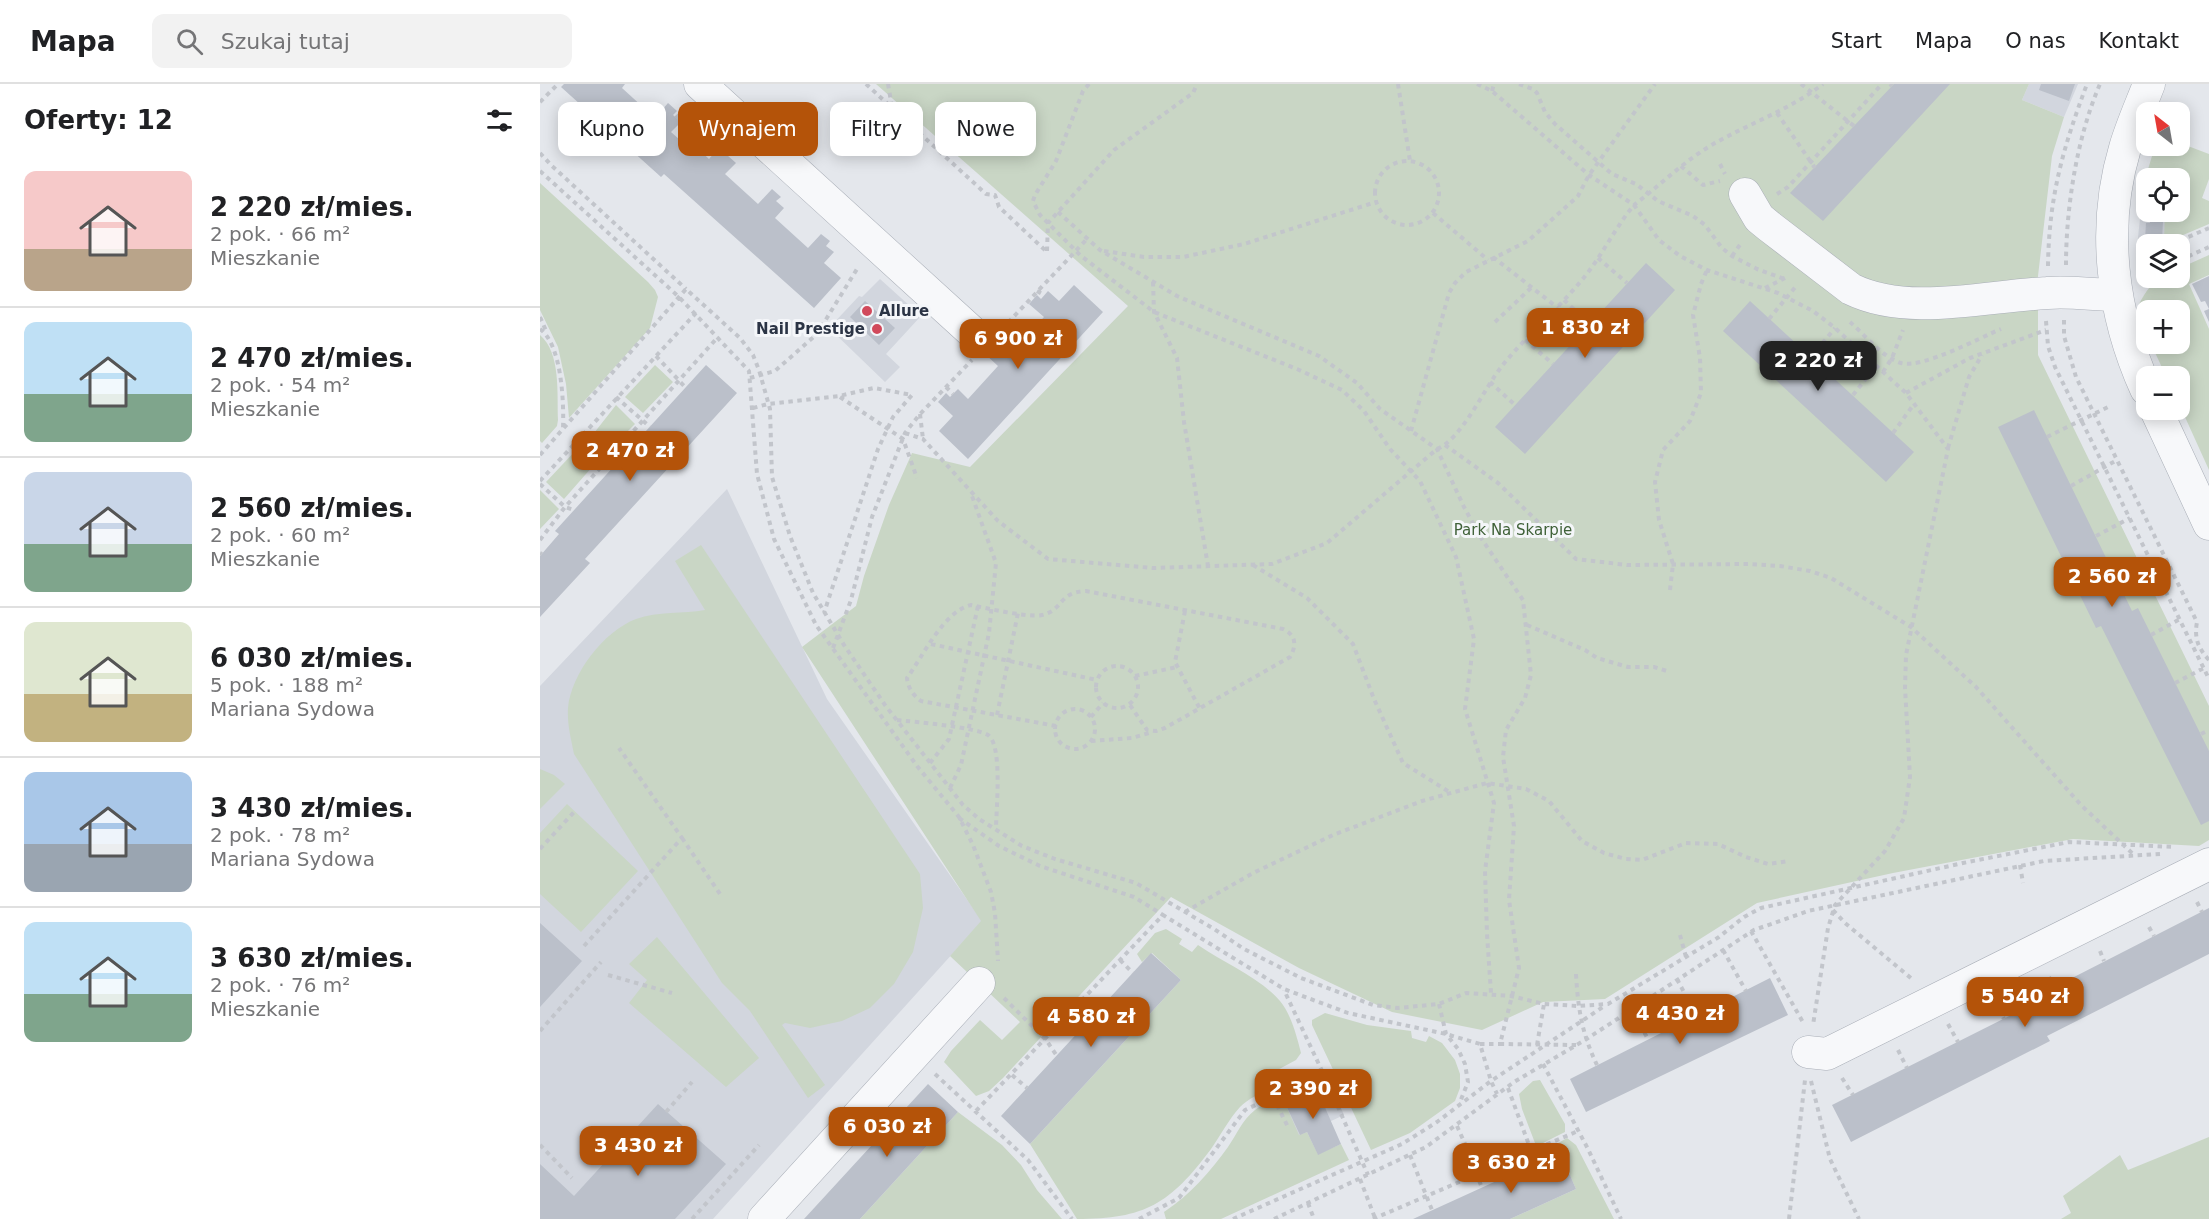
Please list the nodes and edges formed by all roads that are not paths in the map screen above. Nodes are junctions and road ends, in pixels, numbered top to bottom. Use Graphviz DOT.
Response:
graph roads {
  1 [pos="700,84"];
  2 [pos="2149,84"];
  3 [pos="1760,195"];
  4 [pos="2117,295"];
  5 [pos="972,332"];
  6 [pos="2138,366"];
  7 [pos="2161,420"];
  8 [pos="2209,524"];
  9 [pos="2209,864"];
  10 [pos="993,984"];
  11 [pos="1808,1052"];
  12 [pos="764,1219"];
  1 -- 5 [label="street"];
  2 -- 4 [label="street"];
  3 -- 4 [label="street"];
  4 -- 6 [label="street"];
  7 -- 8 [label="street"];
  9 -- 11 [label="street"];
  10 -- 12 [label="street"];
}
